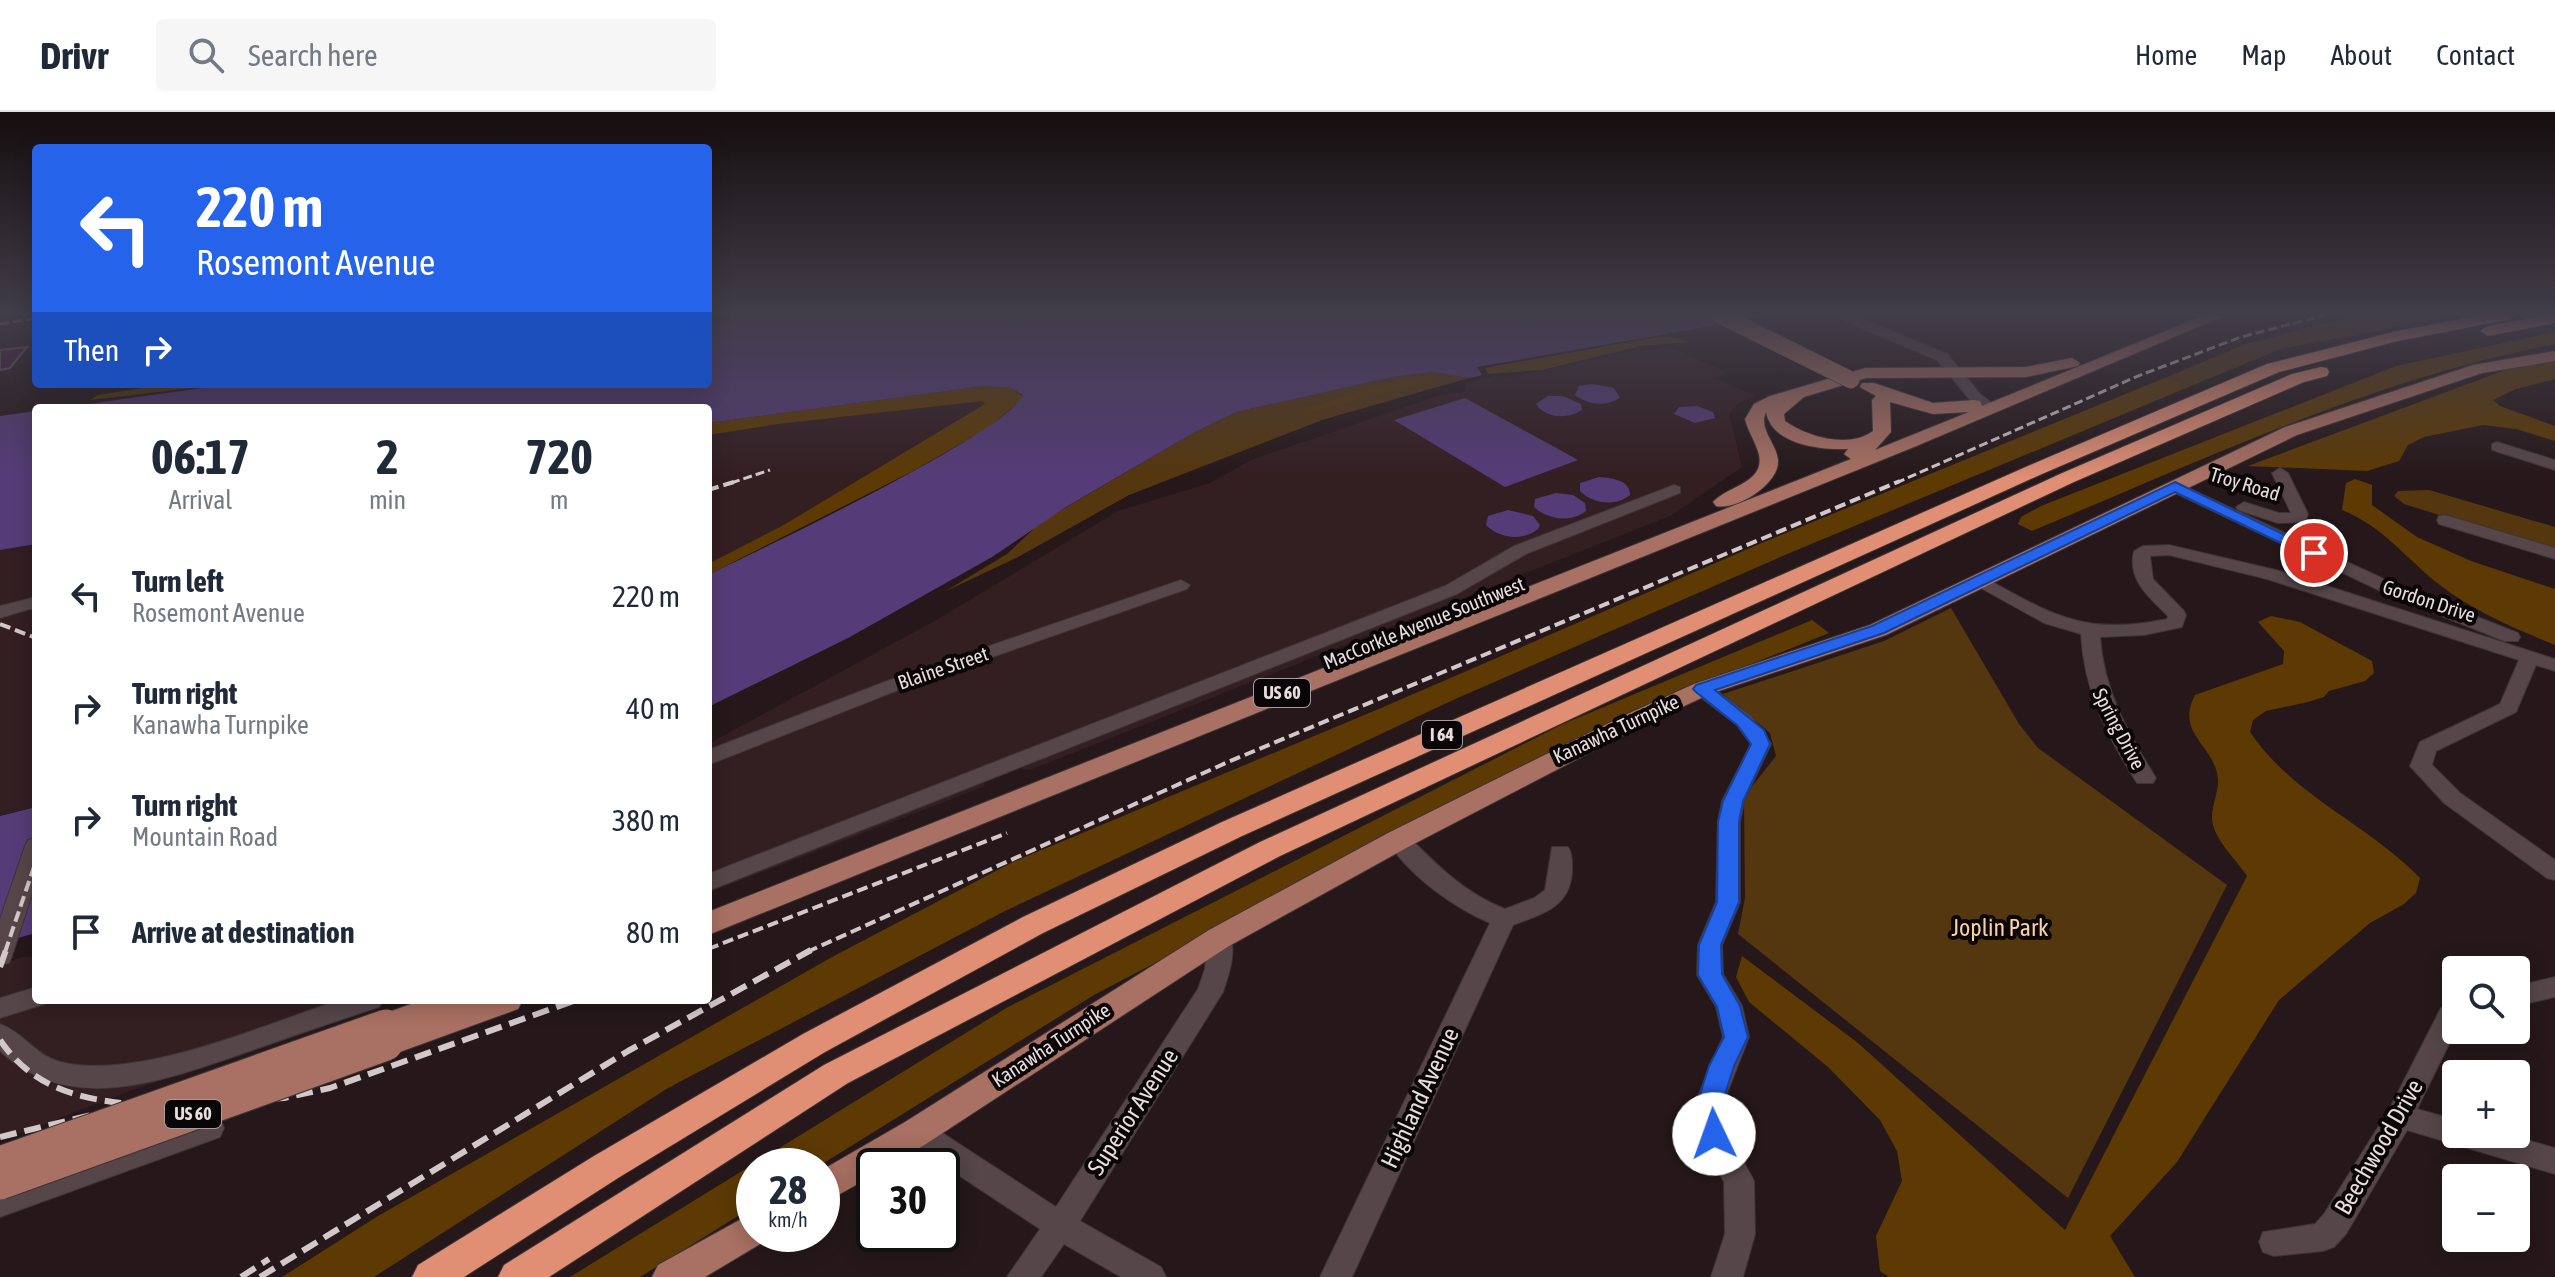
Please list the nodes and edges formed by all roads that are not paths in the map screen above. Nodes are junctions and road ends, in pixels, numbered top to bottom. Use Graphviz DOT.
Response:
graph roads {
  1 [pos="1830,369"];
  2 [pos="1952,369"];
  3 [pos="2044,369"];
  4 [pos="2067,369"];
  5 [pos="2077,369"];
  6 [pos="2270,369"];
  7 [pos="2329,369"];
  8 [pos="2478,369"];
  9 [pos="1955,372"];
  10 [pos="1986,373"];
  11 [pos="2039,384"];
  12 [pos="1804,392"];
  13 [pos="1883,398"];
  14 [pos="1987,405"];
  15 [pos="1882,432"];
  16 [pos="2497,447"];
  17 [pos="1857,462"];
  18 [pos="2555,465"];
  19 [pos="2280,473"];
  20 [pos="2175,487"];
  21 [pos="1674,490"];
  22 [pos="1701,514"];
  23 [pos="2445,520"];
  24 [pos="2555,554"];
  25 [pos="1979,582"];
  26 [pos="1181,585"];
  27 [pos="32,603"];
  28 [pos="0,612"];
  29 [pos="2090,633"];
  30 [pos="2555,653"];
  31 [pos="2530,657"];
  32 [pos="2555,665"];
  33 [pos="1702,689"];
  34 [pos="712,756"];
  35 [pos="2145,778"];
  36 [pos="1398,840"];
  37 [pos="1560,853"];
  38 [pos="32,858"];
  39 [pos="2555,872"];
  40 [pos="712,881"];
  41 [pos="712,905"];
  42 [pos="1504,919"];
  43 [pos="712,922"];
  44 [pos="1219,938"];
  45 [pos="0,956"];
  46 [pos="2555,987"];
  47 [pos="2530,993"];
  48 [pos="32,998"];
  49 [pos="444,1004"];
  50 [pos="485,1004"];
  51 [pos="0,1008"];
  52 [pos="381,1023"];
  53 [pos="2442,1031"];
  54 [pos="0,1035"];
  55 [pos="2400,1116"];
  56 [pos="210,1128"];
  57 [pos="2442,1128"];
  58 [pos="917,1132"];
  59 [pos="2510,1148"];
  60 [pos="2555,1161"];
  61 [pos="0,1163"];
  62 [pos="840,1177"];
  63 [pos="0,1183"];
  64 [pos="0,1204"];
  65 [pos="1060,1226"];
  66 [pos="736,1239"];
  67 [pos="2274,1242"];
  68 [pos="431,1277"];
  69 [pos="517,1277"];
  70 [pos="671,1277"];
  71 [pos="1023,1277"];
  72 [pos="1150,1277"];
  73 [pos="1336,1277"];
  74 [pos="1727,1277"];
  1 -- 13 [label="main road, bridge"];
  2 -- 9 [label="street"];
  3 -- 10 [label="main road"];
  4 -- 11 [label="main road"];
  5 -- 11 [label="main road"];
  6 -- 68 [label="highway, I 64"];
  7 -- 69 [label="highway, I 64"];
  8 -- 20 [label="main road, Kanawha Turnpike"];
  9 -- 10 [label="main road"];
  9 -- 12 [label="main road"];
  9 -- 14 [label="street"];
  10 -- 11 [label="main road"];
  11 -- 14 [label="main road"];
  12 -- 15 [label="main road"];
  12 -- 22 [label="main road"];
  13 -- 14 [label="main road"];
  13 -- 15 [label="main road"];
  13 -- 17 [label="main road, US 60"];
  14 -- 17 [label="main road"];
  15 -- 22 [label="main road, MacCorkle Avenue Southwest / US 60"];
  16 -- 18 [label="street"];
  17 -- 43 [label="main road, MacCorkle Avenue Southwest / US 60"];
  19 -- 20 [label="street, Troy Road"];
  20 -- 25 [label="main road, Kanawha Turnpike"];
  20 -- 30 [label="street"];
  21 -- 40 [label="street"];
  22 -- 41 [label="main road, MacCorkle Avenue Southwest / US 60"];
  23 -- 24 [label="street"];
  25 -- 29 [label="street"];
  25 -- 33 [label="main road, Kanawha Turnpike"];
  26 -- 34 [label="street, Blaine Street"];
  27 -- 28 [label="street"];
  29 -- 31 [label="street, Gordon Drive"];
  29 -- 35 [label="street, Spring Drive"];
  31 -- 32 [label="street, Gordon Drive"];
  31 -- 39 [label="street"];
  33 -- 36 [label="main road, Kanawha Turnpike"];
  33 -- 74 [label="street"];
  36 -- 42 [label="street"];
  36 -- 44 [label="main road, Kanawha Turnpike"];
  37 -- 42 [label="street"];
  38 -- 45 [label="street"];
  42 -- 73 [label="street, Highland Avenue"];
  44 -- 58 [label="main road, Kanawha Turnpike"];
  44 -- 65 [label="street, Superior Avenue"];
  46 -- 47 [label="street"];
  48 -- 51 [label="street"];
  49 -- 52 [label="main road, US 60"];
  50 -- 52 [label="main road, US 60"];
  52 -- 54 [label="street"];
  52 -- 61 [label="main road, US 60, bridge"];
  52 -- 63 [label="main road, US 60, bridge"];
  53 -- 55 [label="street, Beechwood Drive"];
  55 -- 57 [label="street"];
  55 -- 67 [label="street, Beechwood Drive"];
  56 -- 64 [label="street"];
  58 -- 62 [label="main road, Kanawha Turnpike"];
  58 -- 65 [label="street"];
  59 -- 60 [label="street"];
  65 -- 71 [label="street, Superior Avenue"];
  65 -- 72 [label="street"];
  66 -- 70 [label="main road"];
}
